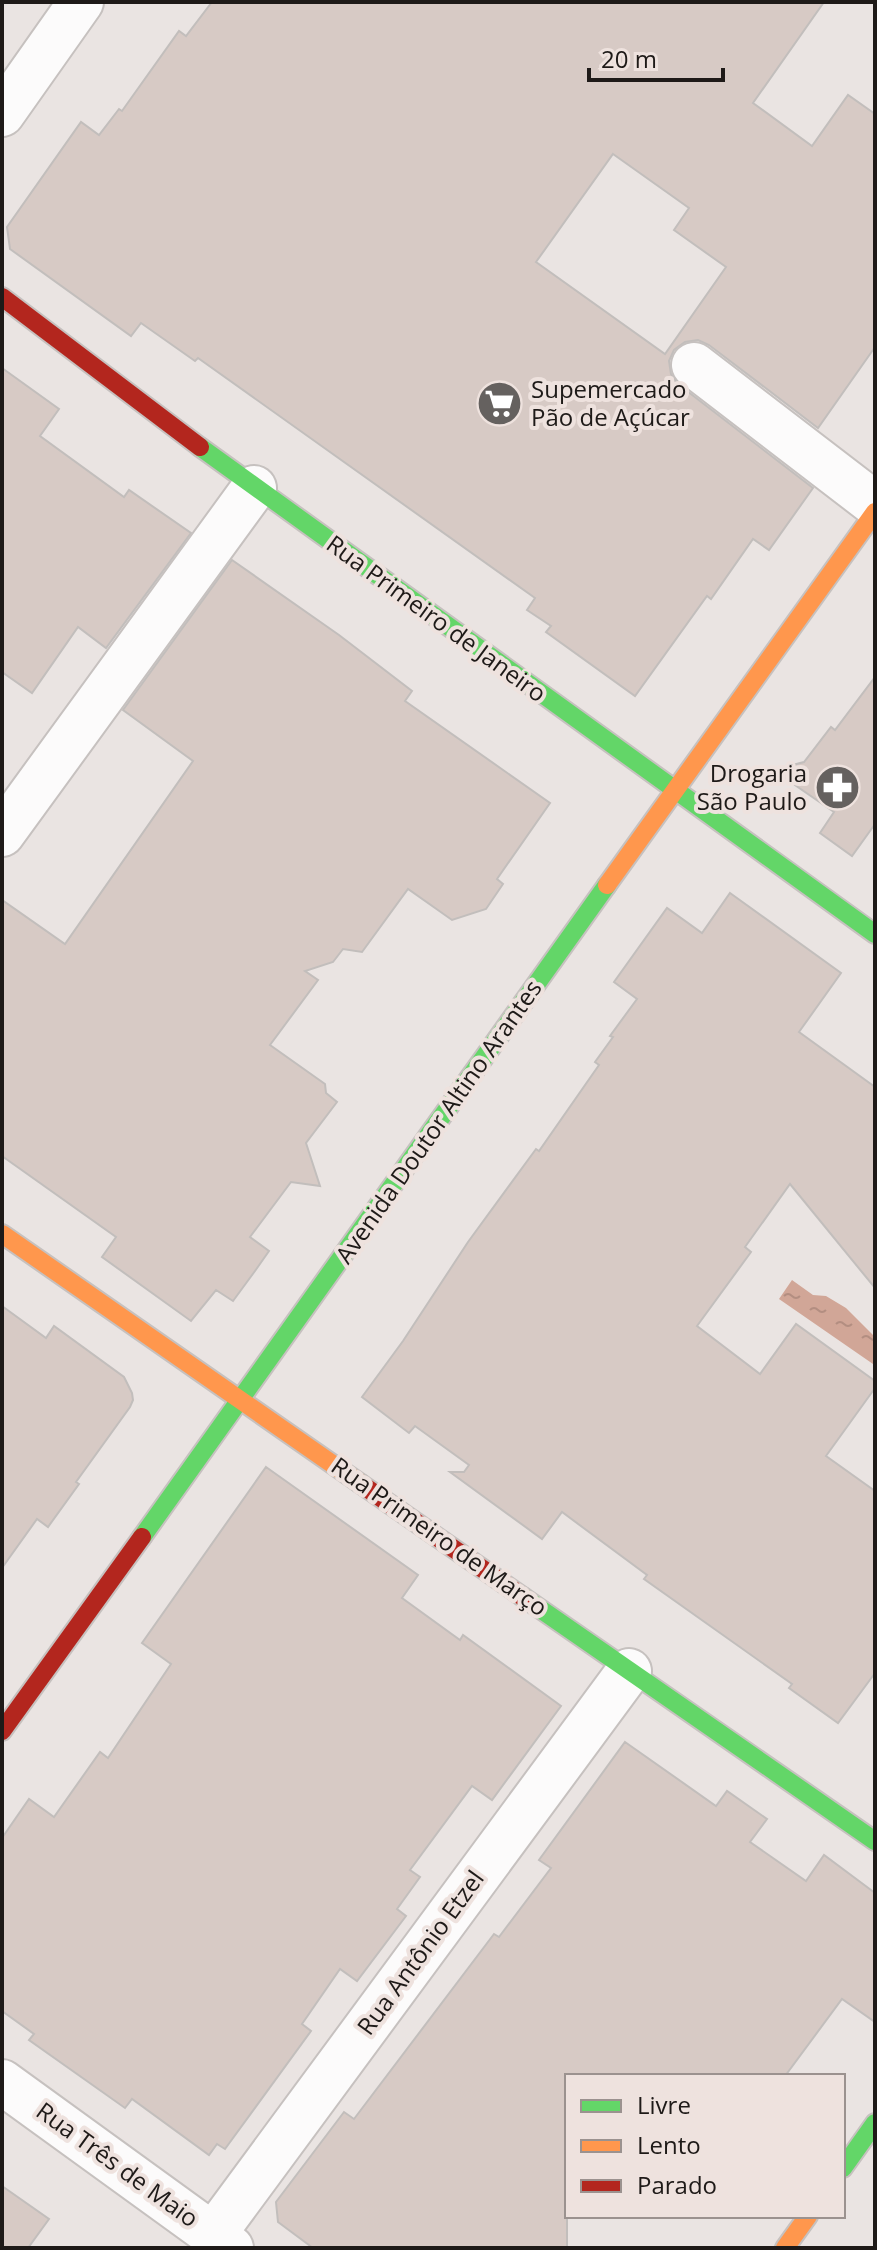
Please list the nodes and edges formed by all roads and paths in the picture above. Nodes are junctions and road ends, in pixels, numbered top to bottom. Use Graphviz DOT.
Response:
graph roads {
  1 [pos="81,2"];
  2 [pos="2,114"];
  3 [pos="2,297"];
  4 [pos="694,365"];
  5 [pos="254,488"];
  6 [pos="875,504"];
  7 [pos="875,512"];
  8 [pos="674,791"];
  9 [pos="2,834"];
  10 [pos="875,934"];
  11 [pos="2,1234"];
  12 [pos="242,1399"];
  13 [pos="629,1671"];
  14 [pos="2,1731"];
  15 [pos="875,1841"];
  16 [pos="2,2082"];
  17 [pos="875,2123"];
  18 [pos="845,2165"];
  19 [pos="807,2218"];
  20 [pos="222,2241"];
  21 [pos="785,2248"];
  1 -- 2 [label="street"];
  3 -- 5 [label="street, Rua Primeiro de Janeiro"];
  4 -- 6 [label="street"];
  5 -- 8 [label="street, Rua Primeiro de Janeiro"];
  5 -- 9 [label="street"];
  7 -- 8 [label="street, Avenida Doutor Altino Arantes"];
  8 -- 10 [label="street, Rua Primeiro de Janeiro"];
  8 -- 12 [label="street, Avenida Doutor Altino Arantes"];
  11 -- 12 [label="street, Rua Primeiro de Março"];
  12 -- 13 [label="street, Rua Primeiro de Março"];
  12 -- 14 [label="street, Avenida Doutor Altino Arantes"];
  13 -- 15 [label="street, Rua Primeiro de Março"];
  13 -- 20 [label="street, Rua Antônio Etzel"];
  16 -- 20 [label="street, Rua Três de Maio"];
  17 -- 18 [label="street"];
  19 -- 21 [label="street"];
}
